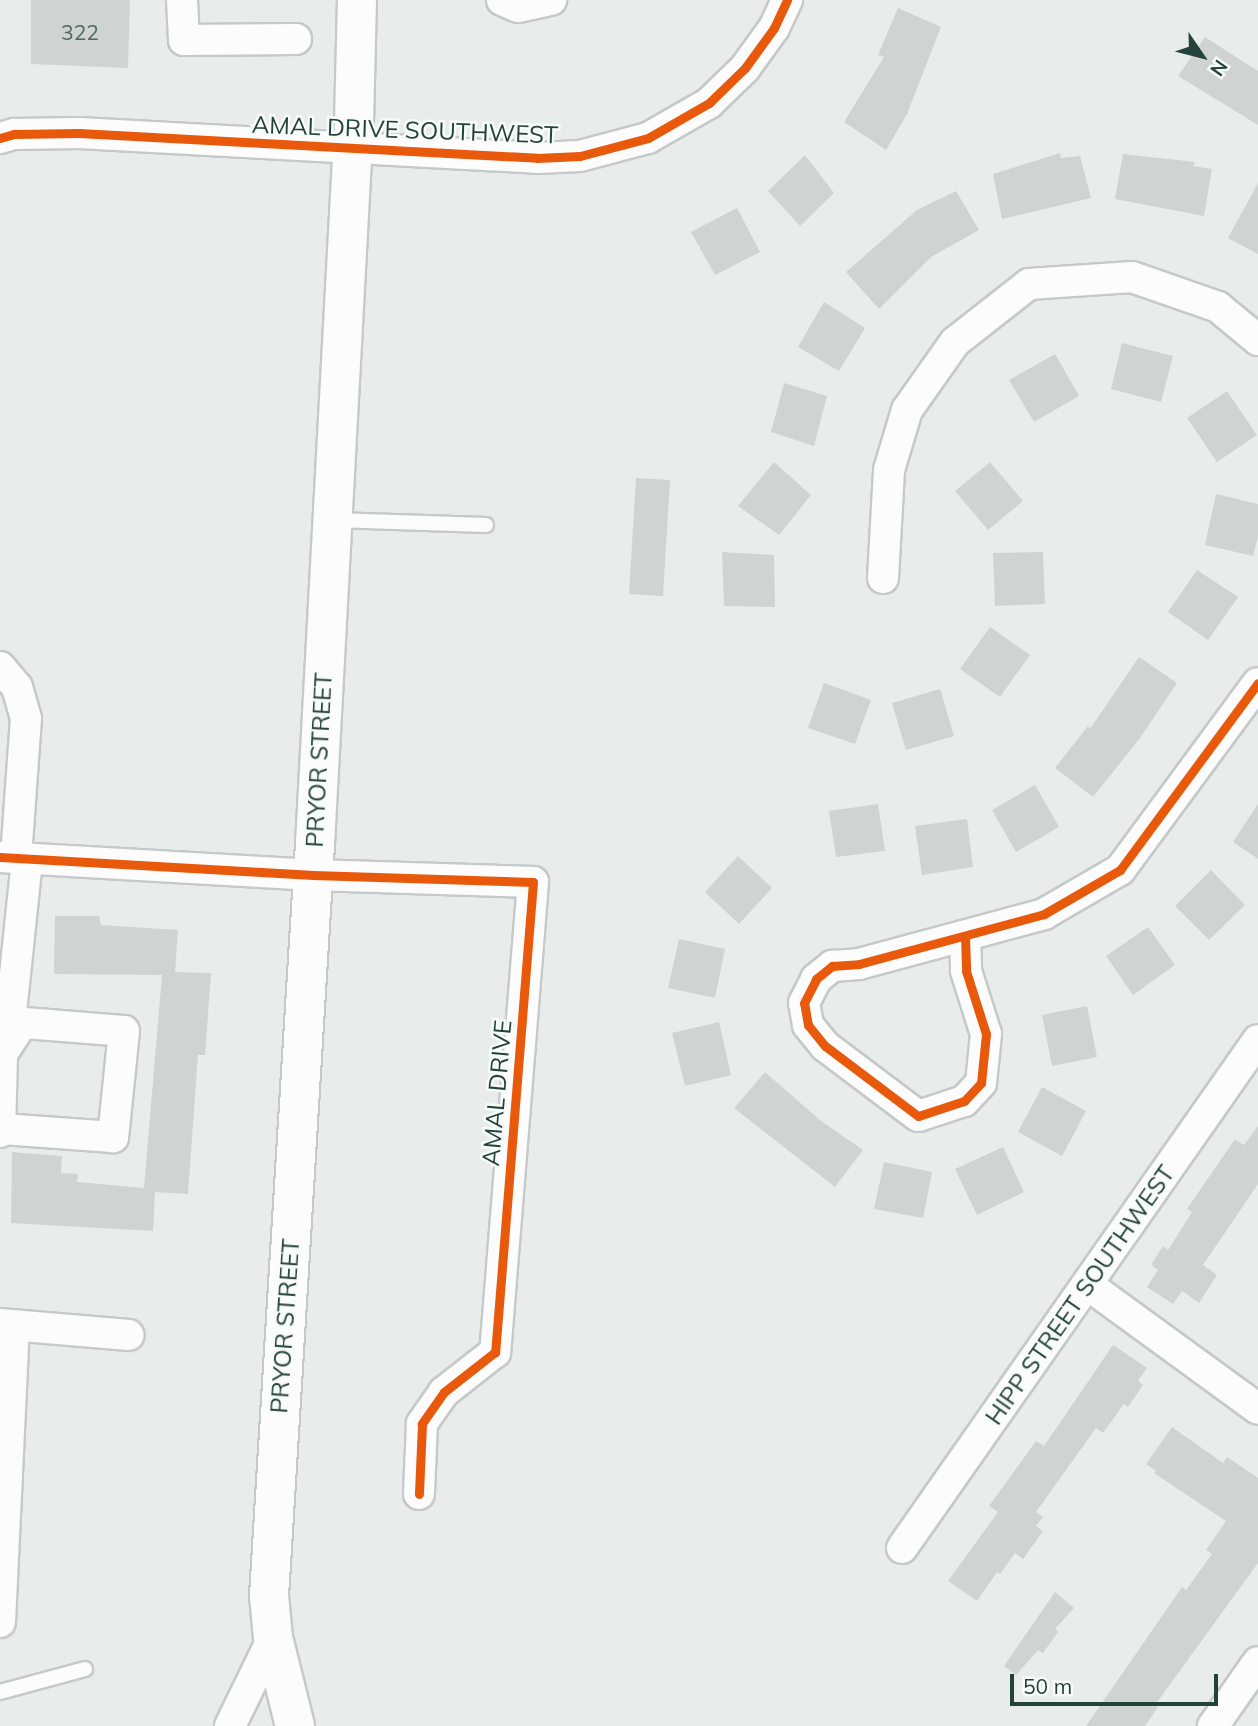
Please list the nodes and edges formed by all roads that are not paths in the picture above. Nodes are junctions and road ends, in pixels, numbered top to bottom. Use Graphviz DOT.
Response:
graph roads {
  1 [pos="182,0"];
  2 [pos="357,0"];
  3 [pos="502,0"];
  4 [pos="551,0"];
  5 [pos="787,0"];
  6 [pos="296,38"];
  7 [pos="0,138"];
  8 [pos="352,148"];
  9 [pos="1258,340"];
  10 [pos="332,520"];
  11 [pos="486,525"];
  12 [pos="883,578"];
  13 [pos="0,667"];
  14 [pos="1258,683"];
  15 [pos="15,858"];
  16 [pos="313,875"];
  17 [pos="965,937"];
  18 [pos="10,1022"];
  19 [pos="1258,1040"];
  20 [pos="1,1130"];
  21 [pos="1088,1285"];
  22 [pos="7,1325"];
  23 [pos="130,1335"];
  24 [pos="1258,1409"];
  25 [pos="419,1494"];
  26 [pos="902,1548"];
  27 [pos="0,1622"];
  28 [pos="274,1638"];
  29 [pos="1258,1662"];
  30 [pos="85,1669"];
  31 [pos="0,1692"];
  32 [pos="230,1726"];
  33 [pos="295,1726"];
  34 [pos="1213,1726"];
  1 -- 6 [label="street"];
  2 -- 8 [label="main road, PRYOR STREET"];
  3 -- 4 [label="street"];
  5 -- 8 [label="street, AMAL DRIVE SOUTHWEST"];
  7 -- 8 [label="street, AMAL DRIVE SOUTHWEST"];
  8 -- 10 [label="main road, PRYOR STREET"];
  9 -- 12 [label="street"];
  10 -- 11 [label="lane"];
  10 -- 16 [label="main road, PRYOR STREET"];
  13 -- 15 [label="street"];
  14 -- 17 [label="street"];
  15 -- 16 [label="street"];
  15 -- 18 [label="street"];
  16 -- 25 [label="street, AMAL DRIVE"];
  16 -- 28 [label="main road, PRYOR STREET"];
  17 -- 17 [label="street"];
  18 -- 20 [label="street"];
  18 -- 20 [label="street"];
  19 -- 21 [label="street, HIPP STREET SOUTHWEST"];
  21 -- 24 [label="street"];
  21 -- 26 [label="street, HIPP STREET SOUTHWEST"];
  22 -- 23 [label="street"];
  22 -- 27 [label="street"];
  28 -- 32 [label="street"];
  28 -- 33 [label="main road, PRYOR STREET"];
  29 -- 34 [label="street"];
  30 -- 31 [label="lane"];
}
